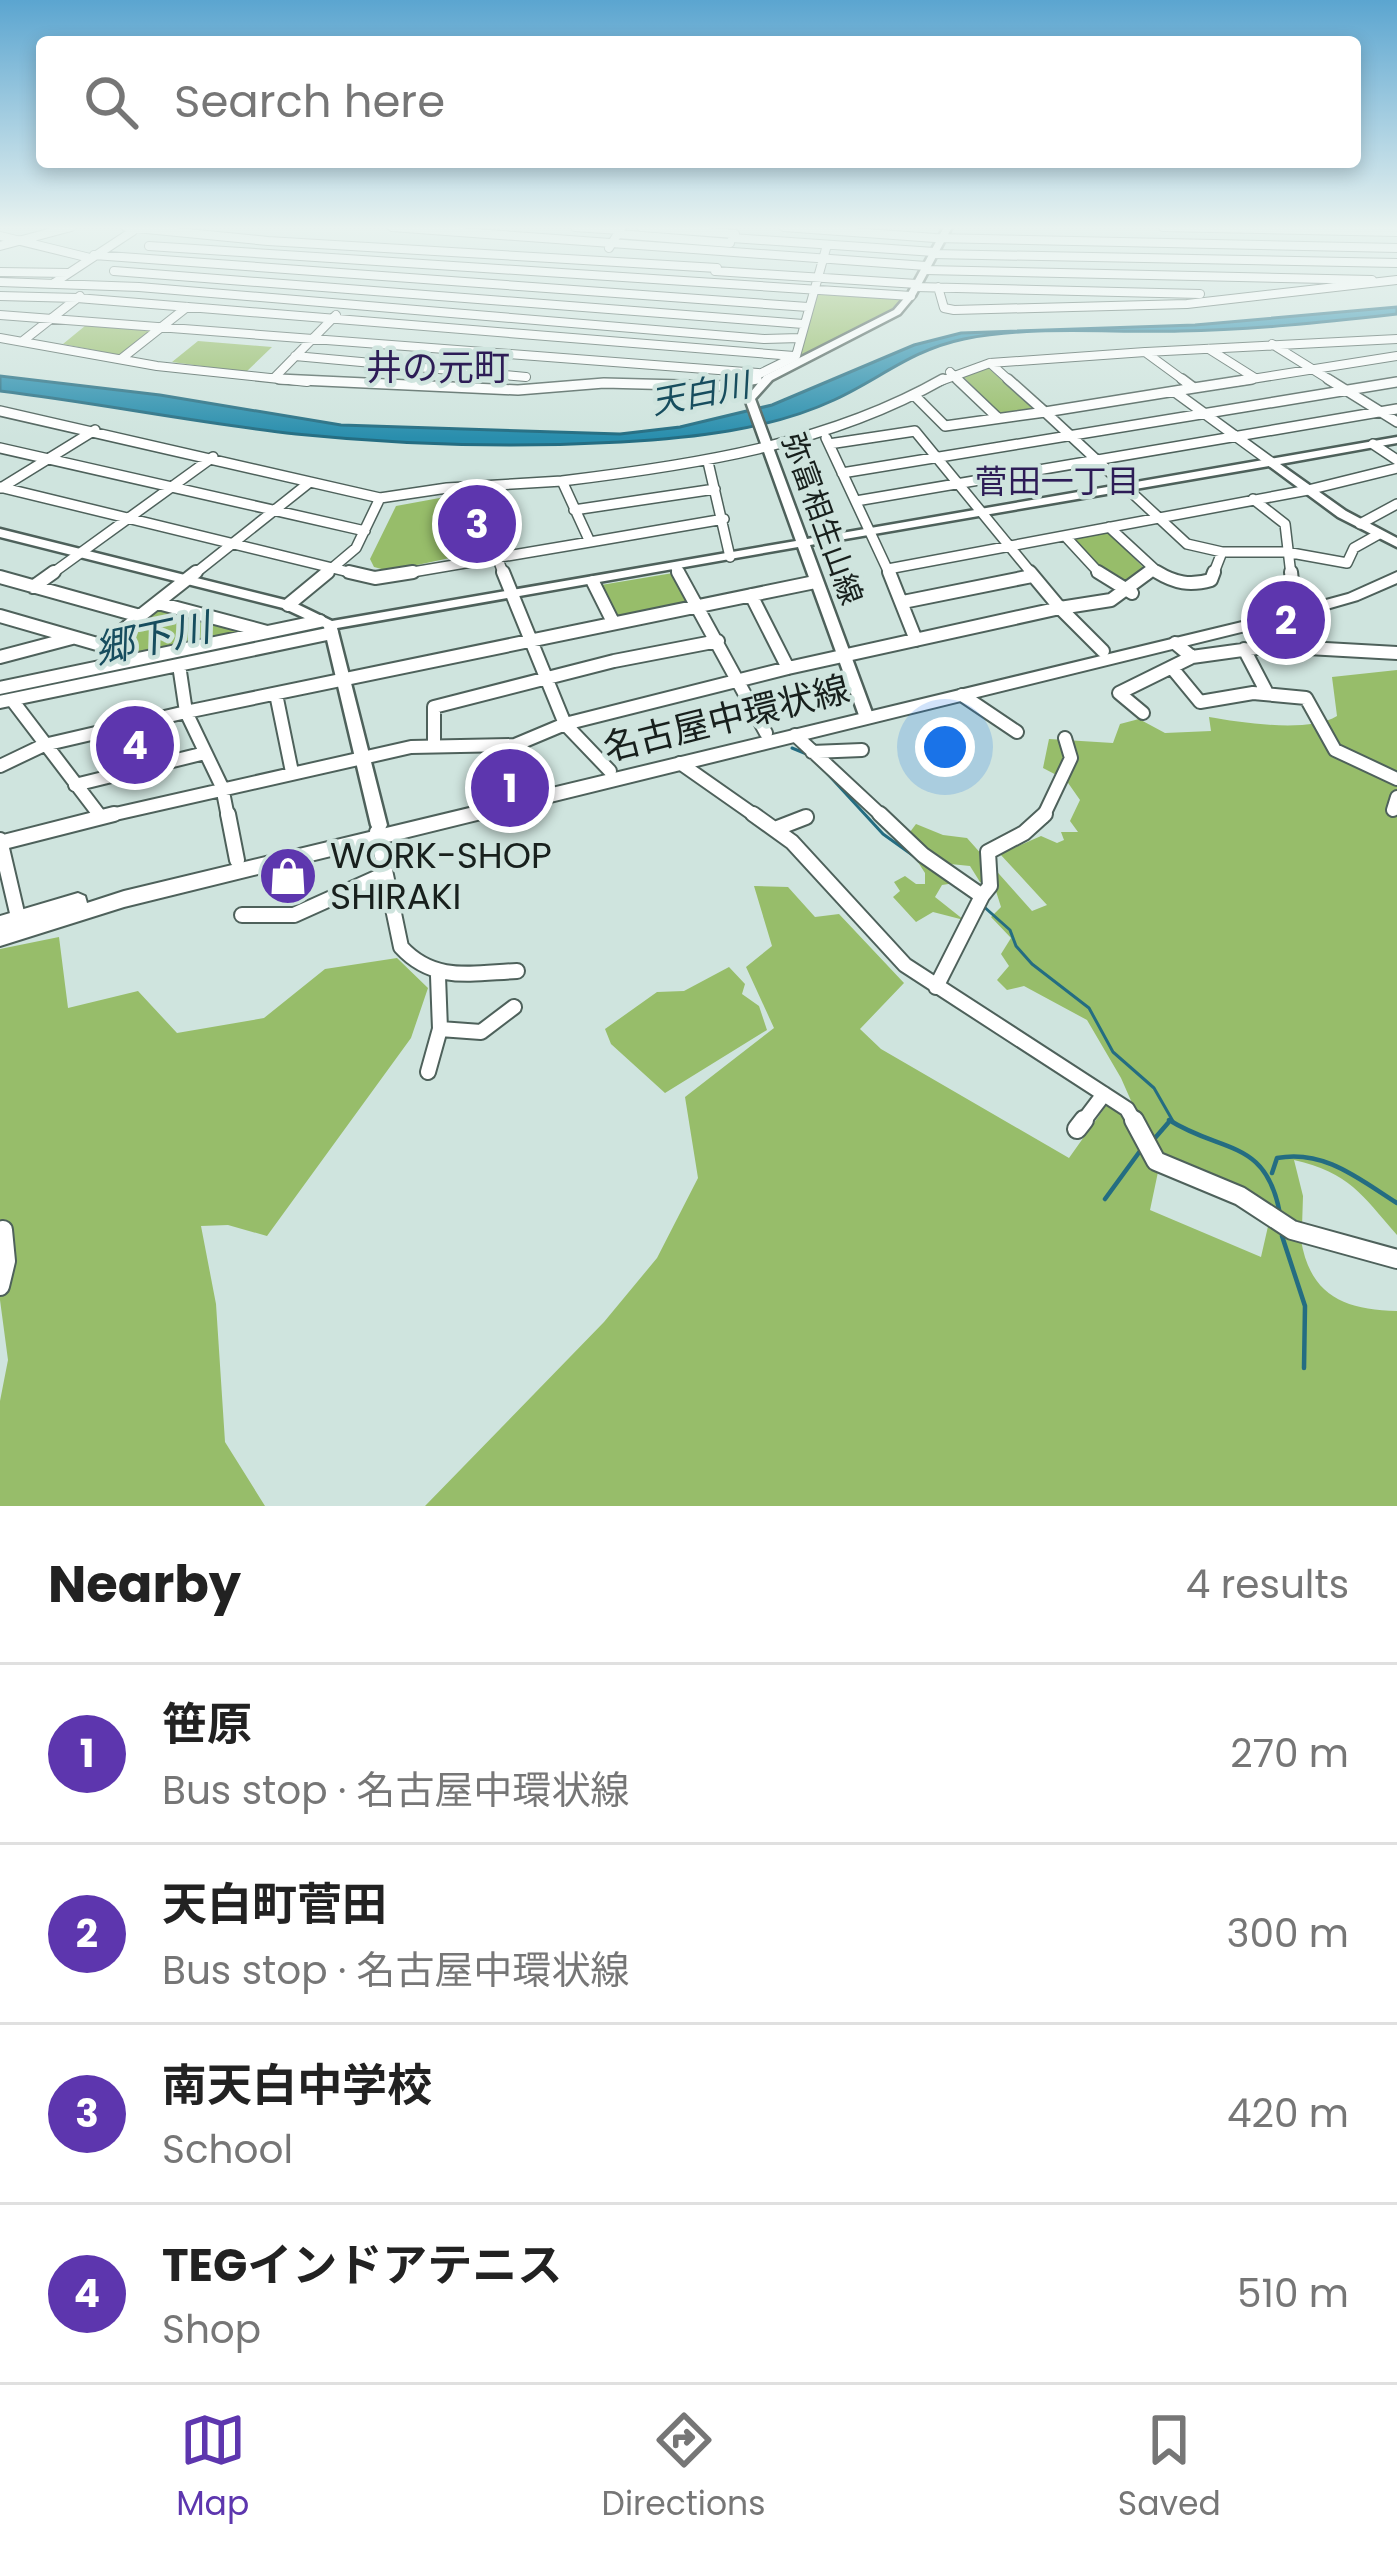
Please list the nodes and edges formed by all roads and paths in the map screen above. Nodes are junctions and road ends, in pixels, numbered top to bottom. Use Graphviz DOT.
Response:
graph roads {
  1 [pos="49,297"];
  2 [pos="198,297"];
  3 [pos="245,297"];
  4 [pos="354,297"];
  5 [pos="453,297"];
  6 [pos="469,297"];
  7 [pos="577,297"];
  8 [pos="692,297"];
  9 [pos="812,297"];
  10 [pos="908,297"];
  11 [pos="941,297"];
  12 [pos="1038,297"];
  13 [pos="1143,297"];
  14 [pos="1243,297"];
  15 [pos="77,298"];
  16 [pos="703,298"];
  17 [pos="346,305"];
  18 [pos="572,306"];
  19 [pos="1041,306"];
  20 [pos="1146,306"];
  21 [pos="808,307"];
  22 [pos="186,308"];
  23 [pos="441,312"];
  24 [pos="0,315"];
  25 [pos="55,316"];
  26 [pos="694,316"];
  27 [pos="332,319"];
  28 [pos="561,322"];
  29 [pos="803,324"];
  30 [pos="164,325"];
  31 [pos="429,327"];
  32 [pos="687,332"];
  33 [pos="314,337"];
  34 [pos="550,337"];
  35 [pos="0,338"];
  36 [pos="800,338"];
  37 [pos="1397,339"];
  38 [pos="24,340"];
  39 [pos="1272,344"];
  40 [pos="680,346"];
  41 [pos="412,347"];
  42 [pos="1208,348"];
  43 [pos="1145,352"];
  44 [pos="295,356"];
  45 [pos="537,356"];
  46 [pos="796,356"];
  47 [pos="1397,356"];
  48 [pos="121,359"];
  49 [pos="990,363"];
  50 [pos="397,366"];
  51 [pos="671,366"];
  52 [pos="1315,369"];
  53 [pos="950,372"];
  54 [pos="765,374"];
  55 [pos="526,376"];
  56 [pos="274,378"];
  57 [pos="1255,378"];
  58 [pos="1397,382"];
  59 [pos="381,386"];
  60 [pos="662,387"];
  61 [pos="1194,388"];
  62 [pos="518,390"];
  63 [pos="1347,390"];
  64 [pos="1175,392"];
  65 [pos="914,395"];
  66 [pos="1397,409"];
  67 [pos="0,411"];
  68 [pos="1045,412"];
  69 [pos="1381,412"];
  70 [pos="1203,413"];
  71 [pos="998,418"];
  72 [pos="1397,422"];
  73 [pos="95,430"];
  74 [pos="823,433"];
  75 [pos="1070,434"];
  76 [pos="1234,436"];
  77 [pos="1397,440"];
  78 [pos="829,444"];
  79 [pos="1373,444"];
  80 [pos="765,447"];
  81 [pos="0,448"];
  82 [pos="52,457"];
  83 [pos="213,457"];
  84 [pos="935,458"];
  85 [pos="1097,460"];
  86 [pos="708,461"];
  87 [pos="1271,462"];
  88 [pos="1397,464"];
  89 [pos="842,473"];
  90 [pos="562,481"];
  91 [pos="310,482"];
  92 [pos="957,484"];
  93 [pos="172,485"];
  94 [pos="1125,486"];
  95 [pos="1,488"];
  96 [pos="716,488"];
  97 [pos="1308,490"];
  98 [pos="380,498"];
  99 [pos="1253,500"];
  100 [pos="856,501"];
  101 [pos="1397,503"];
  102 [pos="275,510"];
  103 [pos="574,510"];
  104 [pos="981,514"];
  105 [pos="127,517"];
  106 [pos="1156,518"];
  107 [pos="724,519"];
  108 [pos="1360,524"];
  109 [pos="1109,527"];
  110 [pos="365,531"];
  111 [pos="0,533"];
  112 [pos="1379,533"];
  113 [pos="869,534"];
  114 [pos="1065,536"];
  115 [pos="234,542"];
  116 [pos="590,542"];
  117 [pos="1397,543"];
  118 [pos="802,545"];
  119 [pos="1009,547"];
  120 [pos="1222,552"];
  121 [pos="1286,552"];
  122 [pos="78,554"];
  123 [pos="730,556"];
  124 [pos="496,557"];
  125 [pos="337,568"];
  126 [pos="676,568"];
  127 [pos="888,568"];
  128 [pos="1151,570"];
  129 [pos="1397,573"];
  130 [pos="1032,576"];
  131 [pos="2,580"];
  132 [pos="186,581"];
  133 [pos="593,582"];
  134 [pos="815,583"];
  135 [pos="33,586"];
  136 [pos="1132,592"];
  137 [pos="509,596"];
  138 [pos="751,596"];
  139 [pos="1315,599"];
  140 [pos="903,602"];
  141 [pos="158,603"];
  142 [pos="288,605"];
  143 [pos="698,605"];
  144 [pos="1060,608"];
  145 [pos="0,616"];
  146 [pos="140,616"];
  147 [pos="613,622"];
  148 [pos="327,626"];
  149 [pos="269,633"];
  150 [pos="73,638"];
  151 [pos="528,640"];
  152 [pos="916,640"];
  153 [pos="718,641"];
  154 [pos="1175,643"];
  155 [pos="104,646"];
  156 [pos="1244,649"];
  157 [pos="1103,651"];
  158 [pos="1397,653"];
  159 [pos="844,655"];
  160 [pos="0,657"];
  161 [pos="1192,657"];
  162 [pos="179,665"];
  163 [pos="117,666"];
  164 [pos="788,668"];
  165 [pos="1172,668"];
  166 [pos="546,679"];
  167 [pos="343,680"];
  168 [pos="740,680"];
  169 [pos="0,688"];
  170 [pos="276,694"];
  171 [pos="1267,694"];
  172 [pos="962,695"];
  173 [pos="6,701"];
  174 [pos="186,712"];
  175 [pos="866,713"];
  176 [pos="1143,713"];
  177 [pos="565,724"];
  178 [pos="1017,732"];
  179 [pos="766,733"];
  180 [pos="795,735"];
  181 [pos="1065,738"];
  182 [pos="44,745"];
  183 [pos="434,746"];
  184 [pos="862,750"];
  185 [pos="812,752"];
  186 [pos="206,753"];
  187 [pos="361,758"];
  188 [pos="680,763"];
  189 [pos="0,766"];
  190 [pos="610,771"];
  191 [pos="292,772"];
  192 [pos="1397,778"];
  193 [pos="75,784"];
  194 [pos="222,787"];
  195 [pos="101,817"];
  196 [pos="806,817"];
  197 [pos="775,829"];
  198 [pos="377,831"];
  199 [pos="0,842"];
  200 [pos="237,860"];
  201 [pos="383,875"];
  202 [pos="982,896"];
  203 [pos="242,915"];
  204 [pos="9,920"];
  205 [pos="0,938"];
  206 [pos="518,971"];
  207 [pos="438,976"];
  208 [pos="936,987"];
  209 [pos="514,1007"];
  210 [pos="440,1029"];
  211 [pos="428,1072"];
  212 [pos="1104,1094"];
  213 [pos="1077,1130"];
  214 [pos="4,1230"];
  215 [pos="1397,1259"];
  216 [pos="0,1286"];
  1 -- 15 [label="street"];
  2 -- 22 [label="street"];
  3 -- 17 [label="street"];
  4 -- 17 [label="street"];
  5 -- 23 [label="street"];
  6 -- 18 [label="street"];
  7 -- 18 [label="street"];
  8 -- 16 [label="street"];
  9 -- 21 [label="street"];
  10 -- 80 [label="street, 弥富相生山線"];
  11 -- 19 [label="street"];
  12 -- 19 [label="street"];
  13 -- 20 [label="street"];
  14 -- 20 [label="street"];
  15 -- 22 [label="street"];
  15 -- 25 [label="street"];
  16 -- 21 [label="street"];
  16 -- 26 [label="street"];
  17 -- 23 [label="street"];
  17 -- 27 [label="street"];
  18 -- 26 [label="street"];
  18 -- 28 [label="street"];
  19 -- 20 [label="street"];
  21 -- 29 [label="street"];
  22 -- 27 [label="street"];
  22 -- 30 [label="street"];
  23 -- 28 [label="street"];
  23 -- 31 [label="street"];
  24 -- 25 [label="street"];
  25 -- 30 [label="street"];
  25 -- 38 [label="street"];
  26 -- 29 [label="street"];
  26 -- 32 [label="street"];
  27 -- 31 [label="street"];
  27 -- 33 [label="street"];
  28 -- 32 [label="street"];
  28 -- 34 [label="street"];
  29 -- 36 [label="street"];
  30 -- 33 [label="street"];
  30 -- 48 [label="street"];
  31 -- 34 [label="street"];
  31 -- 41 [label="street"];
  32 -- 36 [label="street"];
  32 -- 40 [label="street"];
  33 -- 41 [label="street"];
  33 -- 44 [label="street"];
  34 -- 40 [label="street"];
  34 -- 45 [label="street"];
  35 -- 38 [label="street"];
  36 -- 46 [label="street"];
  37 -- 39 [label="street"];
  38 -- 48 [label="street"];
  39 -- 42 [label="street"];
  39 -- 52 [label="street"];
  40 -- 46 [label="street"];
  40 -- 51 [label="street"];
  41 -- 45 [label="street"];
  41 -- 50 [label="street"];
  42 -- 43 [label="street"];
  42 -- 57 [label="street"];
  43 -- 49 [label="street"];
  43 -- 61 [label="street"];
  44 -- 50 [label="street"];
  44 -- 56 [label="street"];
  45 -- 51 [label="street"];
  45 -- 55 [label="street"];
  46 -- 54 [label="street"];
  47 -- 52 [label="street"];
  48 -- 56 [label="street"];
  49 -- 53 [label="street"];
  49 -- 68 [label="street"];
  50 -- 55 [label="street"];
  50 -- 59 [label="street"];
  51 -- 54 [label="street"];
  51 -- 60 [label="street"];
  52 -- 57 [label="street"];
  52 -- 63 [label="street"];
  53 -- 65 [label="street"];
  53 -- 71 [label="street"];
  54 -- 60 [label="street"];
  55 -- 62 [label="street"];
  56 -- 59 [label="street"];
  57 -- 61 [label="street"];
  58 -- 63 [label="street"];
  59 -- 62 [label="street"];
  60 -- 62 [label="street"];
  61 -- 64 [label="street"];
  63 -- 69 [label="street"];
  63 -- 70 [label="street"];
  64 -- 68 [label="street"];
  64 -- 70 [label="street"];
  65 -- 71 [label="street"];
  65 -- 74 [label="street"];
  66 -- 69 [label="street"];
  67 -- 73 [label="street"];
  68 -- 71 [label="street"];
  68 -- 75 [label="street"];
  69 -- 72 [label="street"];
  69 -- 76 [label="street"];
  70 -- 75 [label="street"];
  70 -- 76 [label="street"];
  73 -- 82 [label="street"];
  73 -- 83 [label="street"];
  74 -- 78 [label="street"];
  74 -- 80 [label="street"];
  75 -- 84 [label="street"];
  75 -- 85 [label="street"];
  76 -- 85 [label="street"];
  76 -- 87 [label="street"];
  77 -- 79 [label="street"];
  78 -- 84 [label="street"];
  78 -- 89 [label="street"];
  79 -- 87 [label="street"];
  79 -- 88 [label="street"];
  80 -- 86 [label="street"];
  80 -- 118 [label="street, 弥富相生山線"];
  81 -- 82 [label="street"];
  82 -- 93 [label="street"];
  82 -- 95 [label="street"];
  83 -- 91 [label="street"];
  83 -- 93 [label="street"];
  84 -- 89 [label="street"];
  84 -- 92 [label="street"];
  85 -- 92 [label="street"];
  85 -- 94 [label="street"];
  86 -- 90 [label="street"];
  86 -- 96 [label="street"];
  87 -- 94 [label="street"];
  87 -- 97 [label="street"];
  88 -- 97 [label="street"];
  89 -- 100 [label="street"];
  90 -- 98 [label="street"];
  90 -- 103 [label="street"];
  91 -- 98 [label="street"];
  91 -- 102 [label="street"];
  92 -- 100 [label="street"];
  92 -- 104 [label="street"];
  93 -- 102 [label="street"];
  93 -- 105 [label="street"];
  94 -- 104 [label="street"];
  94 -- 106 [label="street"];
  95 -- 105 [label="street"];
  96 -- 103 [label="street"];
  96 -- 107 [label="street"];
  97 -- 99 [label="street"];
  97 -- 108 [label="street"];
  98 -- 110 [label="street"];
  99 -- 106 [label="street"];
  99 -- 121 [label="street"];
  100 -- 113 [label="street"];
  101 -- 108 [label="street"];
  102 -- 110 [label="street"];
  102 -- 115 [label="street"];
  103 -- 116 [label="street"];
  104 -- 113 [label="street"];
  104 -- 119 [label="street"];
  105 -- 115 [label="street"];
  105 -- 122 [label="street"];
  106 -- 109 [label="street"];
  106 -- 120 [label="street"];
  107 -- 116 [label="street"];
  107 -- 123 [label="street"];
  108 -- 112 [label="street"];
  109 -- 114 [label="street"];
  109 -- 128 [label="street"];
  110 -- 125 [label="street"];
  111 -- 122 [label="street"];
  112 -- 117 [label="street"];
  112 -- 121 [label="street"];
  113 -- 118 [label="street"];
  113 -- 127 [label="street"];
  114 -- 119 [label="street"];
  114 -- 136 [label="street"];
  115 -- 125 [label="street"];
  115 -- 132 [label="street"];
  116 -- 124 [label="street"];
  118 -- 123 [label="street"];
  118 -- 134 [label="street, 弥富相生山線"];
  119 -- 127 [label="street"];
  119 -- 130 [label="street"];
  120 -- 121 [label="street"];
  120 -- 128 [label="street"];
  121 -- 139 [label="street"];
  122 -- 132 [label="street"];
  122 -- 135 [label="street"];
  123 -- 126 [label="street"];
  124 -- 125 [label="street"];
  124 -- 137 [label="street"];
  125 -- 142 [label="street"];
  126 -- 133 [label="street"];
  126 -- 143 [label="street"];
  127 -- 140 [label="street"];
  128 -- 136 [label="street"];
  129 -- 139 [label="main road, 名古屋中環状線"];
  129 -- 154 [label="main road, 名古屋中環状線"];
  130 -- 140 [label="street"];
  130 -- 144 [label="street"];
  131 -- 135 [label="street"];
  132 -- 141 [label="street"];
  132 -- 142 [label="street"];
  133 -- 137 [label="street"];
  133 -- 147 [label="street"];
  134 -- 138 [label="street"];
  134 -- 159 [label="street, 弥富相生山線"];
  135 -- 146 [label="street"];
  136 -- 144 [label="street"];
  137 -- 148 [label="street"];
  137 -- 151 [label="street"];
  138 -- 143 [label="street"];
  138 -- 164 [label="street"];
  139 -- 157 [label="main road, 名古屋中環状線"];
  140 -- 152 [label="street"];
  141 -- 146 [label="street"];
  141 -- 149 [label="street"];
  142 -- 148 [label="street"];
  143 -- 147 [label="street"];
  143 -- 153 [label="street"];
  144 -- 152 [label="street"];
  144 -- 157 [label="street"];
  145 -- 150 [label="street"];
  146 -- 155 [label="street"];
  147 -- 151 [label="street"];
  148 -- 149 [label="street"];
  148 -- 162 [label="street"];
  148 -- 167 [label="street"];
  149 -- 163 [label="street"];
  150 -- 155 [label="street"];
  150 -- 160 [label="street"];
  151 -- 166 [label="street"];
  151 -- 167 [label="street"];
  152 -- 159 [label="street"];
  153 -- 166 [label="street"];
  153 -- 168 [label="street"];
  154 -- 161 [label="street"];
  154 -- 172 [label="main road, 名古屋中環状線"];
  155 -- 163 [label="street"];
  156 -- 158 [label="street"];
  156 -- 161 [label="street"];
  156 -- 171 [label="street"];
  157 -- 175 [label="main road, 名古屋中環状線"];
  159 -- 164 [label="street"];
  159 -- 175 [label="street, 弥富相生山線"];
  161 -- 165 [label="street"];
  162 -- 173 [label="street"];
  162 -- 174 [label="street"];
  163 -- 169 [label="street"];
  164 -- 168 [label="street"];
  165 -- 171 [label="street"];
  165 -- 176 [label="street"];
  166 -- 177 [label="street"];
  166 -- 183 [label="street"];
  167 -- 170 [label="street"];
  167 -- 187 [label="street"];
  168 -- 177 [label="street"];
  168 -- 179 [label="street"];
  170 -- 174 [label="street"];
  170 -- 191 [label="street"];
  171 -- 192 [label="street"];
  172 -- 175 [label="main road, 名古屋中環状線"];
  172 -- 178 [label="street"];
  173 -- 182 [label="street"];
  174 -- 182 [label="street"];
  174 -- 186 [label="street"];
  175 -- 179 [label="main road, 名古屋中環状線"];
  175 -- 180 [label="main road, 名古屋中環状線"];
  177 -- 183 [label="street"];
  177 -- 190 [label="street"];
  179 -- 190 [label="main road, 名古屋中環状線"];
  180 -- 185 [label="street"];
  180 -- 188 [label="main road, 名古屋中環状線"];
  181 -- 202 [label="street"];
  182 -- 189 [label="street"];
  182 -- 193 [label="street"];
  183 -- 187 [label="street"];
  184 -- 185 [label="street"];
  185 -- 202 [label="street"];
  186 -- 193 [label="street"];
  186 -- 194 [label="street"];
  187 -- 191 [label="street"];
  187 -- 198 [label="street"];
  188 -- 197 [label="street"];
  188 -- 198 [label="main road, 名古屋中環状線"];
  190 -- 198 [label="main road, 名古屋中環状線"];
  191 -- 194 [label="street"];
  193 -- 195 [label="street"];
  194 -- 195 [label="street"];
  194 -- 200 [label="street"];
  195 -- 199 [label="street"];
  196 -- 197 [label="street"];
  197 -- 208 [label="street"];
  198 -- 200 [label="main road, 名古屋中環状線"];
  198 -- 201 [label="street"];
  198 -- 205 [label="main road, 名古屋中環状線"];
  199 -- 204 [label="street"];
  200 -- 204 [label="main road, 名古屋中環状線"];
  201 -- 203 [label="street"];
  201 -- 207 [label="street"];
  202 -- 208 [label="street"];
  206 -- 207 [label="street"];
  207 -- 210 [label="street"];
  208 -- 212 [label="street"];
  209 -- 210 [label="street"];
  210 -- 211 [label="street"];
  212 -- 213 [label="street"];
  212 -- 215 [label="street"];
  214 -- 216 [label="street"];
}
